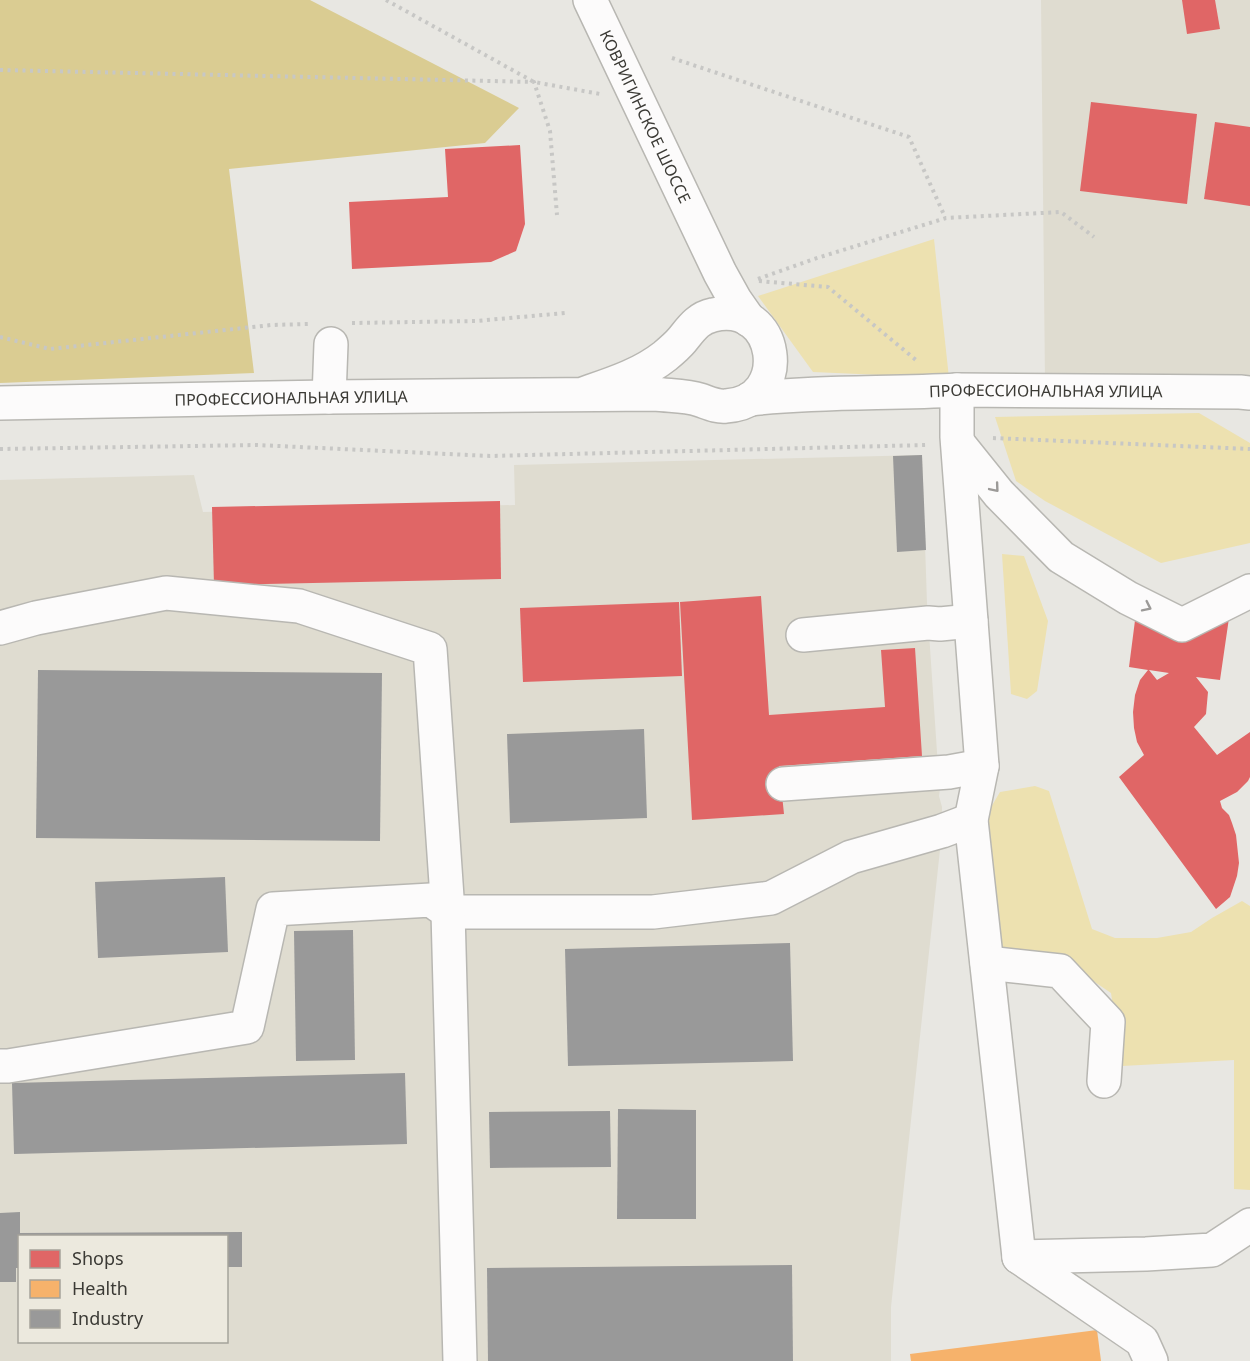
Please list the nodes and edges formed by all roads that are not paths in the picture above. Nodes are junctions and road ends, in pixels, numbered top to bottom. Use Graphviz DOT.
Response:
graph roads {
  1 [pos="590,0"];
  2 [pos="699,233"];
  3 [pos="749,320"];
  4 [pos="333,331"];
  5 [pos="690,331"];
  6 [pos="771,353"];
  7 [pos="957,390"];
  8 [pos="842,392"];
  9 [pos="1250,393"];
  10 [pos="583,394"];
  11 [pos="329,397"];
  12 [pos="699,399"];
  13 [pos="750,399"];
  14 [pos="0,403"];
  15 [pos="947,442"];
  16 [pos="1250,591"];
  17 [pos="971,621"];
  18 [pos="0,628"];
  19 [pos="803,634"];
  20 [pos="982,766"];
  21 [pos="783,784"];
  22 [pos="971,820"];
  23 [pos="448,912"];
  24 [pos="987,963"];
  25 [pos="0,1066"];
  26 [pos="1104,1082"];
  27 [pos="1250,1225"];
  28 [pos="1019,1257"];
  29 [pos="460,1361"];
  30 [pos="1151,1361"];
  1 -- 2 [label="main road, КОВРИГИНСКОЕ ШОССЕ"];
  2 -- 3 [label="main road, КОВРИГИНСКОЕ ШОССЕ"];
  2 -- 5 [label="main road, КОВРИГИНСКОЕ ШОССЕ"];
  3 -- 5 [label="main road, ПРОФЕССИОНАЛЬНАЯ УЛИЦА"];
  3 -- 6 [label="main road, ПРОФЕССИОНАЛЬНАЯ УЛИЦА"];
  4 -- 11 [label="main road"];
  5 -- 10 [label="main road, ПРОФЕССИОНАЛЬНАЯ УЛИЦА"];
  5 -- 12 [label="main road"];
  6 -- 8 [label="main road, ПРОФЕССИОНАЛЬНАЯ УЛИЦА"];
  6 -- 13 [label="main road"];
  7 -- 8 [label="main road, ПРОФЕССИОНАЛЬНАЯ УЛИЦА"];
  7 -- 9 [label="main road, ПРОФЕССИОНАЛЬНАЯ УЛИЦА"];
  7 -- 15 [label="main road"];
  8 -- 13 [label="main road, ПРОФЕССИОНАЛЬНАЯ УЛИЦА"];
  10 -- 11 [label="main road, ПРОФЕССИОНАЛЬНАЯ УЛИЦА"];
  10 -- 12 [label="main road, ПРОФЕССИОНАЛЬНАЯ УЛИЦА"];
  11 -- 14 [label="main road, ПРОФЕССИОНАЛЬНАЯ УЛИЦА"];
  12 -- 13 [label="main road, ПРОФЕССИОНАЛЬНАЯ УЛИЦА"];
  15 -- 16 [label="main road, one-way"];
  15 -- 17 [label="main road"];
  17 -- 19 [label="main road"];
  17 -- 20 [label="main road"];
  18 -- 23 [label="main road"];
  20 -- 21 [label="main road"];
  20 -- 22 [label="main road"];
  22 -- 23 [label="main road"];
  22 -- 24 [label="main road"];
  23 -- 25 [label="main road"];
  23 -- 29 [label="main road"];
  24 -- 26 [label="main road"];
  24 -- 28 [label="main road"];
  27 -- 28 [label="main road"];
  28 -- 30 [label="main road"];
}
